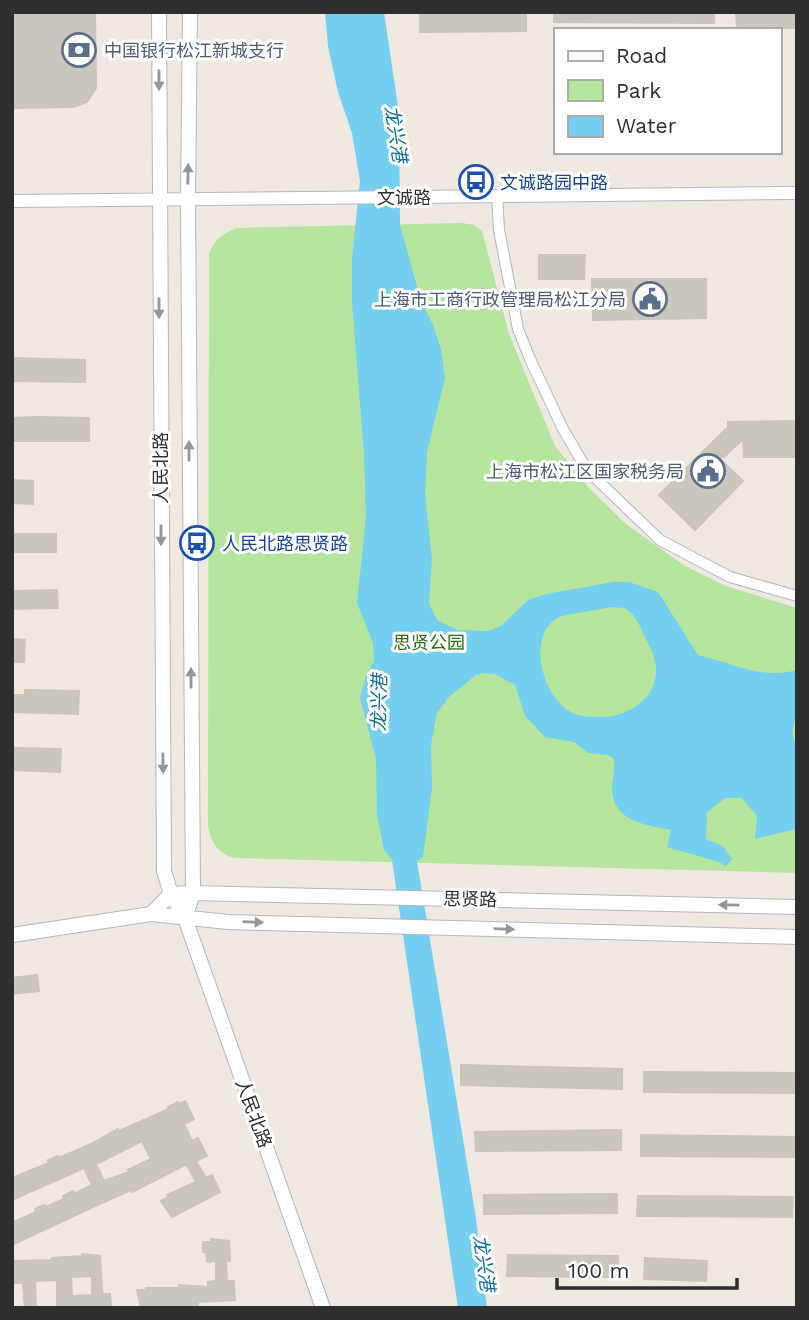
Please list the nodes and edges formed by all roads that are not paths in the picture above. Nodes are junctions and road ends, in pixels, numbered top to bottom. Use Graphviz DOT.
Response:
graph roads {
  1 [pos="159,12"];
  2 [pos="190,12"];
  3 [pos="797,193"];
  4 [pos="497,195"];
  5 [pos="188,199"];
  6 [pos="12,201"];
  7 [pos="159,201"];
  8 [pos="797,596"];
  9 [pos="193,893"];
  10 [pos="171,894"];
  11 [pos="797,907"];
  12 [pos="150,914"];
  13 [pos="185,918"];
  14 [pos="12,935"];
  15 [pos="797,937"];
  16 [pos="323,1308"];
  1 -- 7 [label="main road, 人民北路, one-way"];
  5 -- 2 [label="main road, 人民北路, one-way"];
  3 -- 4 [label="street, 文诚路"];
  4 -- 5 [label="street, 文诚路"];
  4 -- 8 [label="street"];
  5 -- 7 [label="street, 文诚路"];
  9 -- 5 [label="main road, 人民北路, one-way"];
  6 -- 7 [label="street, 文诚路"];
  7 -- 10 [label="main road, 人民北路, one-way"];
  9 -- 10 [label="main road, 思贤路"];
  11 -- 9 [label="main road, 思贤路, one-way"];
  9 -- 13 [label="main road, 人民北路"];
  10 -- 12 [label="main road"];
  10 -- 13 [label="main road, 人民北路"];
  12 -- 13 [label="main road, 思贤路"];
  12 -- 14 [label="main road, 思贤路"];
  13 -- 15 [label="main road, 思贤路, one-way"];
  13 -- 16 [label="main road, 人民北路"];
}
